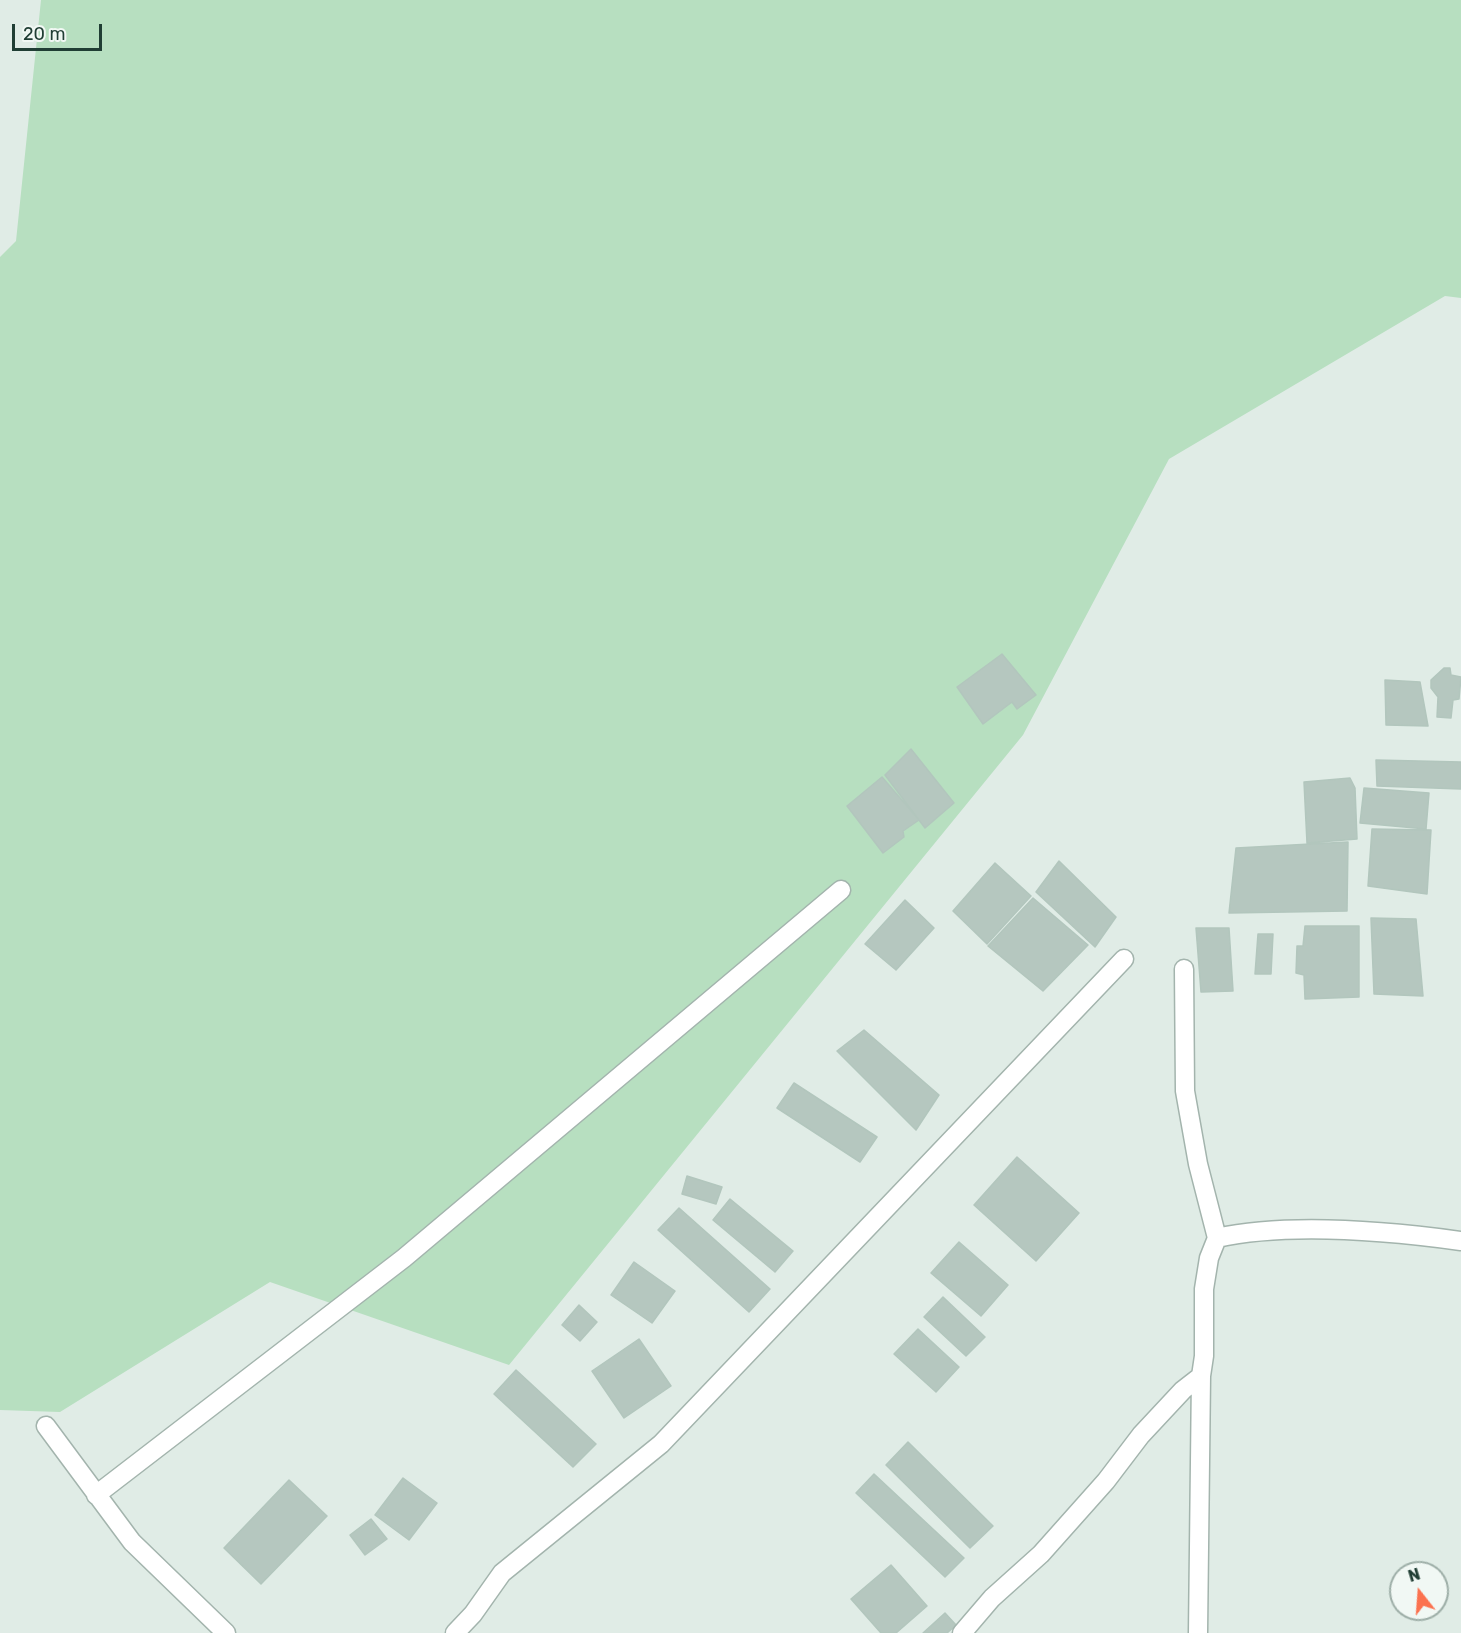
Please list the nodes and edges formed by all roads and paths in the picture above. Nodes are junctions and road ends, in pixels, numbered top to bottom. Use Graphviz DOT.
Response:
graph roads {
  1 [pos="841,890"];
  2 [pos="1124,959"];
  3 [pos="1184,969"];
  4 [pos="1217,1238"];
  5 [pos="1461,1241"];
  6 [pos="1201,1376"];
  7 [pos="46,1426"];
  8 [pos="96,1495"];
  9 [pos="226,1633"];
  10 [pos="455,1633"];
  11 [pos="962,1633"];
  12 [pos="1198,1633"];
  1 -- 8 [label="street"];
  2 -- 10 [label="street"];
  3 -- 4 [label="street"];
  4 -- 5 [label="street"];
  4 -- 6 [label="street"];
  6 -- 11 [label="street"];
  6 -- 12 [label="street"];
  7 -- 8 [label="street"];
  8 -- 9 [label="street"];
}
